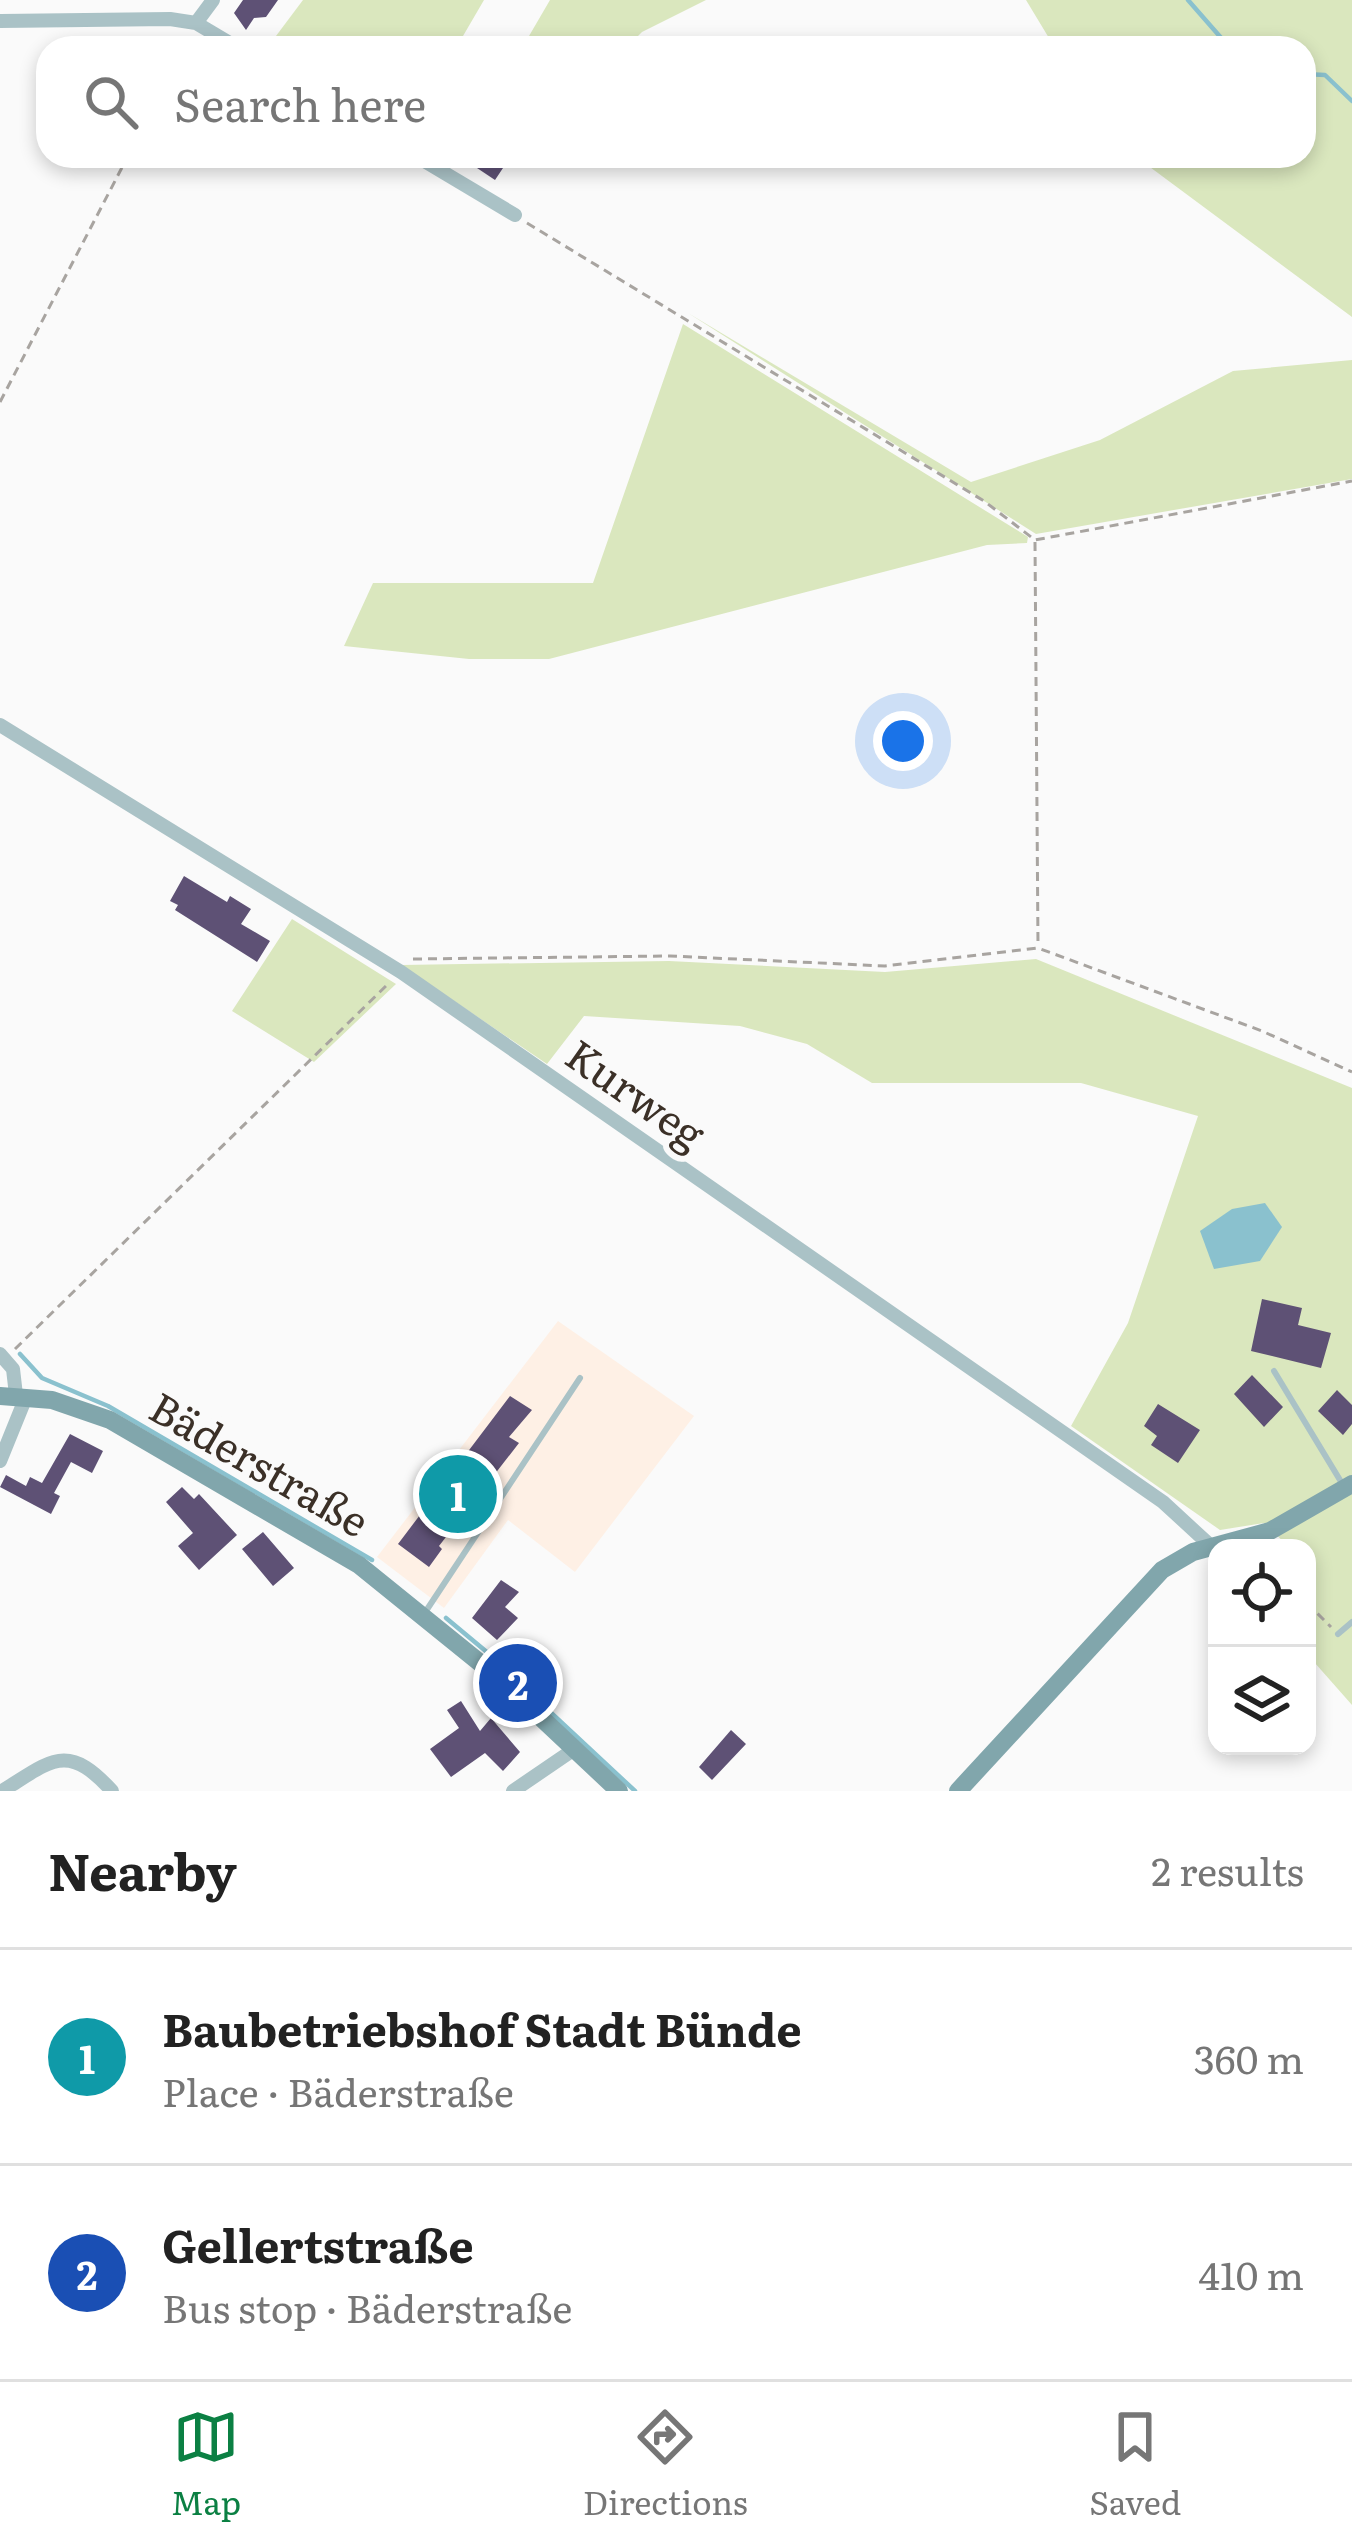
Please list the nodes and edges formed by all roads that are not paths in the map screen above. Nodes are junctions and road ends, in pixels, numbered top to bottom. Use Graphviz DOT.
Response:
graph roads {
  1 [pos="213,0"];
  2 [pos="0,21"];
  3 [pos="196,23"];
  4 [pos="218,36"];
  5 [pos="436,168"];
  6 [pos="515,215"];
  7 [pos="0,725"];
  8 [pos="2,1356"];
  9 [pos="1274,1371"];
  10 [pos="580,1378"];
  11 [pos="14,1396"];
  12 [pos="0,1461"];
  13 [pos="1348,1486"];
  14 [pos="1243,1539"];
  15 [pos="1208,1543"];
  16 [pos="1208,1550"];
  17 [pos="424,1614"];
  18 [pos="1352,1622"];
  19 [pos="1338,1634"];
  20 [pos="577,1748"];
  21 [pos="2,1791"];
  22 [pos="112,1791"];
  23 [pos="513,1791"];
  24 [pos="619,1791"];
  25 [pos="958,1791"];
  1 -- 3 [label="street"];
  2 -- 3 [label="street"];
  3 -- 4 [label="street"];
  5 -- 6 [label="street"];
  7 -- 15 [label="street, Kurweg"];
  8 -- 11 [label="street"];
  9 -- 13 [label="lane"];
  10 -- 17 [label="lane"];
  11 -- 12 [label="street"];
  11 -- 17 [label="street, Bäderstraße"];
  13 -- 14 [label="street"];
  16 -- 25 [label="street"];
  17 -- 20 [label="street, Bäderstraße"];
  18 -- 19 [label="lane"];
  20 -- 23 [label="street"];
  20 -- 24 [label="street, Bäderstraße"];
  21 -- 22 [label="street"];
}
